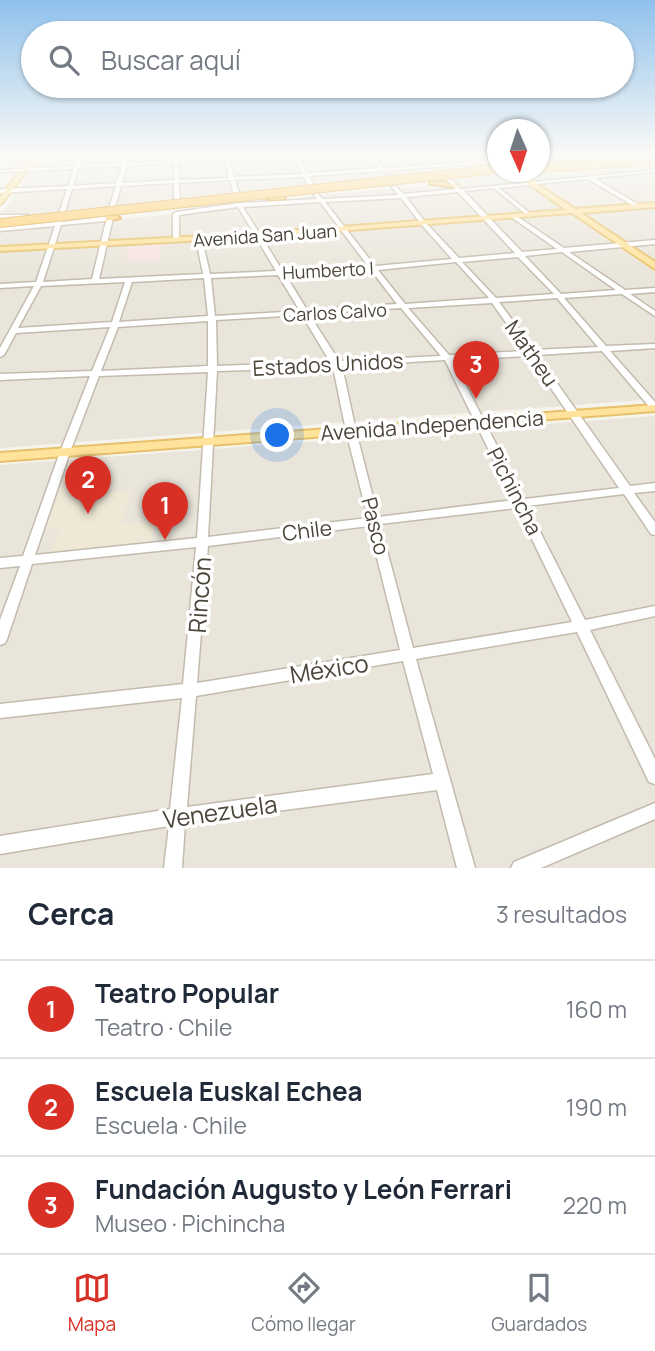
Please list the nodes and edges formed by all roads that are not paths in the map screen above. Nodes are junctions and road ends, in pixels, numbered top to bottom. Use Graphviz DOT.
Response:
graph roads {
  1 [pos="401,196"];
  2 [pos="67,197"];
  3 [pos="117,197"];
  4 [pos="177,197"];
  5 [pos="267,197"];
  6 [pos="269,197"];
  7 [pos="270,197"];
  8 [pos="380,197"];
  9 [pos="465,197"];
  10 [pos="507,197"];
  11 [pos="552,197"];
  12 [pos="622,197"];
  13 [pos="318,198"];
  14 [pos="177,202"];
  15 [pos="239,205"];
  16 [pos="655,205"];
  17 [pos="639,206"];
  18 [pos="574,211"];
  19 [pos="61,215"];
  20 [pos="112,215"];
  21 [pos="529,215"];
  22 [pos="513,216"];
  23 [pos="484,219"];
  24 [pos="423,223"];
  25 [pos="0,224"];
  26 [pos="58,225"];
  27 [pos="342,230"];
  28 [pos="259,235"];
  29 [pos="199,239"];
  30 [pos="176,240"];
  31 [pos="655,242"];
  32 [pos="102,244"];
  33 [pos="624,246"];
  34 [pos="50,247"];
  35 [pos="0,249"];
  36 [pos="563,251"];
  37 [pos="519,255"];
  38 [pos="458,260"];
  39 [pos="655,266"];
  40 [pos="373,268"];
  41 [pos="282,273"];
  42 [pos="210,276"];
  43 [pos="129,280"];
  44 [pos="95,282"];
  45 [pos="38,284"];
  46 [pos="0,286"];
  47 [pos="655,289"];
  48 [pos="622,292"];
  49 [pos="559,296"];
  50 [pos="495,301"];
  51 [pos="404,307"];
  52 [pos="307,313"];
  53 [pos="655,314"];
  54 [pos="212,318"];
  55 [pos="115,324"];
  56 [pos="12,334"];
  57 [pos="0,338"];
  58 [pos="655,346"];
  59 [pos="604,349"];
  60 [pos="532,353"];
  61 [pos="0,355"];
  62 [pos="447,358"];
  63 [pos="337,364"];
  64 [pos="215,369"];
  65 [pos="95,373"];
  66 [pos="0,377"];
  67 [pos="655,408"];
  68 [pos="575,415"];
  69 [pos="480,422"];
  70 [pos="351,431"];
  71 [pos="208,441"];
  72 [pos="65,453"];
  73 [pos="0,457"];
  74 [pos="655,487"];
  75 [pos="627,490"];
  76 [pos="523,504"];
  77 [pos="375,522"];
  78 [pos="655,531"];
  79 [pos="202,542"];
  80 [pos="28,560"];
  81 [pos="0,563"];
  82 [pos="655,611"];
  83 [pos="582,626"];
  84 [pos="0,639"];
  85 [pos="408,655"];
  86 [pos="192,690"];
  87 [pos="0,711"];
  88 [pos="655,775"];
  89 [pos="441,781"];
  90 [pos="655,811"];
  91 [pos="178,816"];
  92 [pos="0,845"];
  93 [pos="173,868"];
  94 [pos="466,868"];
  95 [pos="520,868"];
  1 -- 24 [label="street, Matheu"];
  2 -- 19 [label="street"];
  3 -- 20 [label="street"];
  4 -- 14 [label="street"];
  5 -- 20 [label="highway, bridge"];
  6 -- 25 [label="highway, bridge"];
  7 -- 20 [label="highway, bridge"];
  8 -- 13 [label="street"];
  9 -- 23 [label="street"];
  10 -- 21 [label="street"];
  11 -- 18 [label="main road"];
  12 -- 17 [label="street"];
  13 -- 15 [label="street"];
  13 -- 27 [label="street, Pichincha"];
  15 -- 28 [label="street, Pasco"];
  15 -- 30 [label="street"];
  16 -- 17 [label="main road, Avenida San Juan"];
  17 -- 18 [label="main road, Avenida San Juan"];
  18 -- 21 [label="main road, Avenida San Juan"];
  18 -- 33 [label="main road"];
  19 -- 20 [label="street"];
  19 -- 25 [label="street"];
  19 -- 26 [label="street"];
  20 -- 26 [label="street"];
  20 -- 32 [label="street"];
  21 -- 22 [label="main road, Avenida San Juan"];
  22 -- 23 [label="main road, Avenida San Juan"];
  22 -- 36 [label="street"];
  23 -- 24 [label="main road, Avenida San Juan"];
  23 -- 37 [label="street"];
  24 -- 27 [label="main road, Avenida San Juan"];
  24 -- 38 [label="street, Matheu"];
  25 -- 26 [label="street"];
  26 -- 34 [label="street"];
  27 -- 28 [label="main road, Avenida San Juan"];
  27 -- 40 [label="street, Pichincha"];
  28 -- 29 [label="main road, Avenida San Juan"];
  28 -- 41 [label="street, Pasco"];
  29 -- 30 [label="main road, Avenida San Juan"];
  29 -- 42 [label="street, Rincón"];
  30 -- 32 [label="main road, Avenida San Juan"];
  31 -- 33 [label="street, Humberto I"];
  32 -- 34 [label="main road, Avenida San Juan"];
  32 -- 44 [label="street"];
  33 -- 36 [label="street, Humberto I"];
  33 -- 39 [label="main road"];
  34 -- 35 [label="main road, Avenida San Juan"];
  34 -- 45 [label="street"];
  36 -- 37 [label="street, Humberto I"];
  36 -- 48 [label="street"];
  37 -- 38 [label="street, Humberto I"];
  37 -- 49 [label="street"];
  38 -- 40 [label="street, Humberto I"];
  38 -- 50 [label="street, Matheu"];
  40 -- 41 [label="street, Humberto I"];
  40 -- 51 [label="street, Pichincha"];
  41 -- 42 [label="street, Humberto I"];
  41 -- 52 [label="street, Pasco"];
  42 -- 43 [label="street, Humberto I"];
  42 -- 54 [label="street, Rincón"];
  43 -- 44 [label="street, Humberto I"];
  43 -- 55 [label="street"];
  44 -- 45 [label="street, Humberto I"];
  45 -- 46 [label="street, Humberto I"];
  45 -- 56 [label="street"];
  47 -- 48 [label="street, Carlos Calvo"];
  48 -- 49 [label="street, Carlos Calvo"];
  48 -- 53 [label="street"];
  49 -- 50 [label="street, Carlos Calvo"];
  49 -- 59 [label="street"];
  50 -- 51 [label="street, Carlos Calvo"];
  50 -- 60 [label="street, Matheu"];
  51 -- 52 [label="street, Carlos Calvo"];
  51 -- 62 [label="street, Pichincha"];
  52 -- 54 [label="street, Carlos Calvo"];
  52 -- 63 [label="street, Pasco"];
  54 -- 55 [label="street, Carlos Calvo"];
  54 -- 64 [label="street, Rincón"];
  55 -- 56 [label="street, Carlos Calvo"];
  55 -- 65 [label="street"];
  56 -- 57 [label="street, Carlos Calvo"];
  56 -- 61 [label="street"];
  58 -- 59 [label="street, Estados Unidos"];
  59 -- 60 [label="street, Estados Unidos"];
  59 -- 67 [label="street"];
  60 -- 62 [label="street, Estados Unidos"];
  60 -- 68 [label="street, Matheu"];
  62 -- 63 [label="street, Estados Unidos"];
  62 -- 69 [label="street, Pichincha"];
  63 -- 64 [label="street, Estados Unidos"];
  63 -- 70 [label="street, Pasco"];
  64 -- 65 [label="street, Estados Unidos"];
  64 -- 71 [label="street, Rincón"];
  65 -- 66 [label="street, Estados Unidos"];
  65 -- 72 [label="street"];
  67 -- 68 [label="main road, Avenida Independencia"];
  68 -- 69 [label="main road, Avenida Independencia"];
  68 -- 75 [label="street, Matheu"];
  69 -- 70 [label="main road, Avenida Independencia"];
  69 -- 76 [label="street, Pichincha"];
  70 -- 71 [label="main road, Avenida Independencia"];
  70 -- 77 [label="street, Pasco"];
  71 -- 72 [label="main road, Avenida Independencia"];
  71 -- 79 [label="street, Rincón"];
  72 -- 73 [label="main road, Avenida Independencia"];
  72 -- 80 [label="street"];
  74 -- 75 [label="street, Chile"];
  75 -- 76 [label="street, Chile"];
  75 -- 78 [label="street, Matheu"];
  76 -- 77 [label="street, Chile"];
  76 -- 83 [label="street, Pichincha"];
  77 -- 79 [label="street, Chile"];
  77 -- 85 [label="street, Pasco"];
  79 -- 80 [label="street, Chile"];
  79 -- 86 [label="street, Rincón"];
  80 -- 81 [label="street, Chile"];
  80 -- 84 [label="street"];
  82 -- 83 [label="street, México"];
  83 -- 85 [label="street, México"];
  83 -- 88 [label="street, Pichincha"];
  85 -- 86 [label="street, México"];
  85 -- 89 [label="street, Pasco"];
  86 -- 87 [label="street, México"];
  86 -- 91 [label="street, Rincón"];
  89 -- 91 [label="street, Venezuela"];
  89 -- 94 [label="street, Pasco"];
  90 -- 95 [label="street"];
  91 -- 92 [label="street, Venezuela"];
  91 -- 93 [label="street, Rincón"];
}
